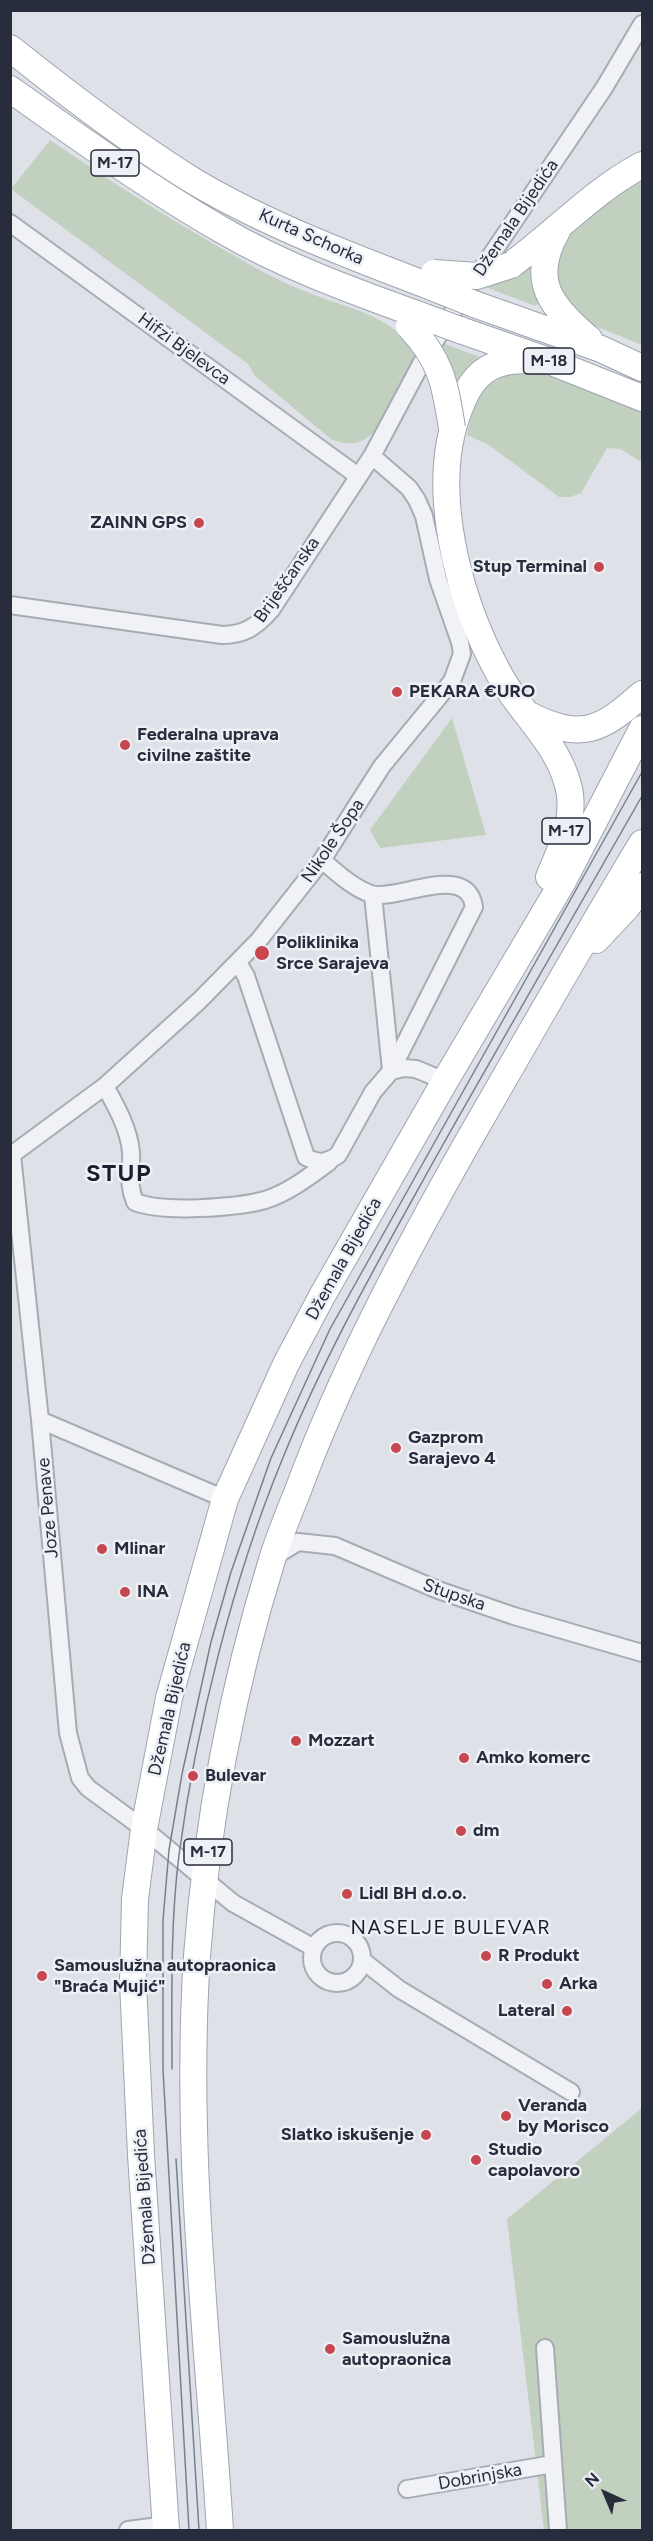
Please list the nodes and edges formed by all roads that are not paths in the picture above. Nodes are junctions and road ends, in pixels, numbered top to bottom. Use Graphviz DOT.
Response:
graph roads {
  1 [pos="642,24"];
  2 [pos="10,48"];
  3 [pos="10,89"];
  4 [pos="642,165"];
  5 [pos="10,223"];
  6 [pos="561,225"];
  7 [pos="431,280"];
  8 [pos="377,299"];
  9 [pos="414,320"];
  10 [pos="601,349"];
  11 [pos="549,361"];
  12 [pos="642,368"];
  13 [pos="639,396"];
  14 [pos="394,415"];
  15 [pos="452,428"];
  16 [pos="372,456"];
  17 [pos="358,476"];
  18 [pos="10,605"];
  19 [pos="642,694"];
  20 [pos="529,715"];
  21 [pos="642,729"];
  22 [pos="642,843"];
  23 [pos="322,860"];
  24 [pos="642,886"];
  25 [pos="373,895"];
  26 [pos="523,950"];
  27 [pos="573,960"];
  28 [pos="238,963"];
  29 [pos="391,1071"];
  30 [pos="445,1081"];
  31 [pos="105,1086"];
  32 [pos="11,1155"];
  33 [pos="328,1161"];
  34 [pos="40,1420"];
  35 [pos="225,1499"];
  36 [pos="272,1558"];
  37 [pos="642,1653"];
  38 [pos="144,1829"];
  39 [pos="204,1880"];
  40 [pos="314,1948"];
  41 [pos="362,1960"];
  42 [pos="349,1980"];
  43 [pos="399,1989"];
  44 [pos="571,2092"];
  45 [pos="545,2348"];
  46 [pos="553,2464"];
  47 [pos="407,2489"];
  48 [pos="166,2528"];
  49 [pos="128,2530"];
  50 [pos="220,2530"];
  51 [pos="558,2530"];
  1 -- 14 [label="street, Džemala Bijedića"];
  2 -- 7 [label="main road, Kurta Schorka / M-17"];
  3 -- 8 [label="main road, Kurta Schorka / M-17"];
  4 -- 6 [label="main road"];
  5 -- 17 [label="street, Hifzi Bjelevca"];
  6 -- 7 [label="main road, bridge"];
  6 -- 10 [label="main road"];
  7 -- 10 [label="main road, bridge"];
  8 -- 9 [label="main road, Kurta Schorka / M-18"];
  9 -- 11 [label="main road, Kurta Schorka / M-18, bridge"];
  9 -- 15 [label="main road, M-17, bridge"];
  10 -- 12 [label="main road"];
  11 -- 13 [label="main road, Kurta Schorka / M-18"];
  11 -- 15 [label="main road"];
  14 -- 16 [label="street, Briješčanska"];
  15 -- 20 [label="main road, M-17"];
  16 -- 17 [label="street, Briješčanska"];
  16 -- 23 [label="street, Nikole Šopa"];
  17 -- 18 [label="street, Briješčanska"];
  19 -- 20 [label="main road"];
  20 -- 26 [label="main road, M-17"];
  21 -- 26 [label="main road, Džemala Bijedića"];
  22 -- 27 [label="main road, M-17"];
  23 -- 25 [label="street"];
  23 -- 28 [label="street, Nikole Šopa"];
  24 -- 27 [label="main road"];
  25 -- 29 [label="street"];
  25 -- 29 [label="street"];
  26 -- 30 [label="main road, Džemala Bijedića / M-17"];
  27 -- 36 [label="main road, M-17"];
  28 -- 31 [label="street, Nikole Šopa"];
  28 -- 33 [label="street"];
  29 -- 30 [label="street"];
  29 -- 33 [label="street"];
  30 -- 35 [label="main road, Džemala Bijedića / M-17"];
  31 -- 32 [label="street, Nikole Šopa"];
  31 -- 33 [label="street"];
  32 -- 34 [label="street, Joze Penave"];
  34 -- 35 [label="street"];
  34 -- 38 [label="street, Joze Penave"];
  35 -- 38 [label="main road, Džemala Bijedića / M-17"];
  36 -- 37 [label="street, Stupska"];
  36 -- 39 [label="main road, M-17"];
  38 -- 39 [label="street"];
  38 -- 48 [label="main road, Džemala Bijedića / M-17"];
  39 -- 40 [label="street"];
  39 -- 50 [label="main road, M-17"];
  40 -- 41 [label="street"];
  40 -- 42 [label="street"];
  41 -- 42 [label="street"];
  41 -- 43 [label="street"];
  42 -- 43 [label="street"];
  43 -- 44 [label="street"];
  45 -- 46 [label="street"];
  46 -- 47 [label="street, Dobrinjska"];
  46 -- 51 [label="street"];
  48 -- 49 [label="street"];
}
